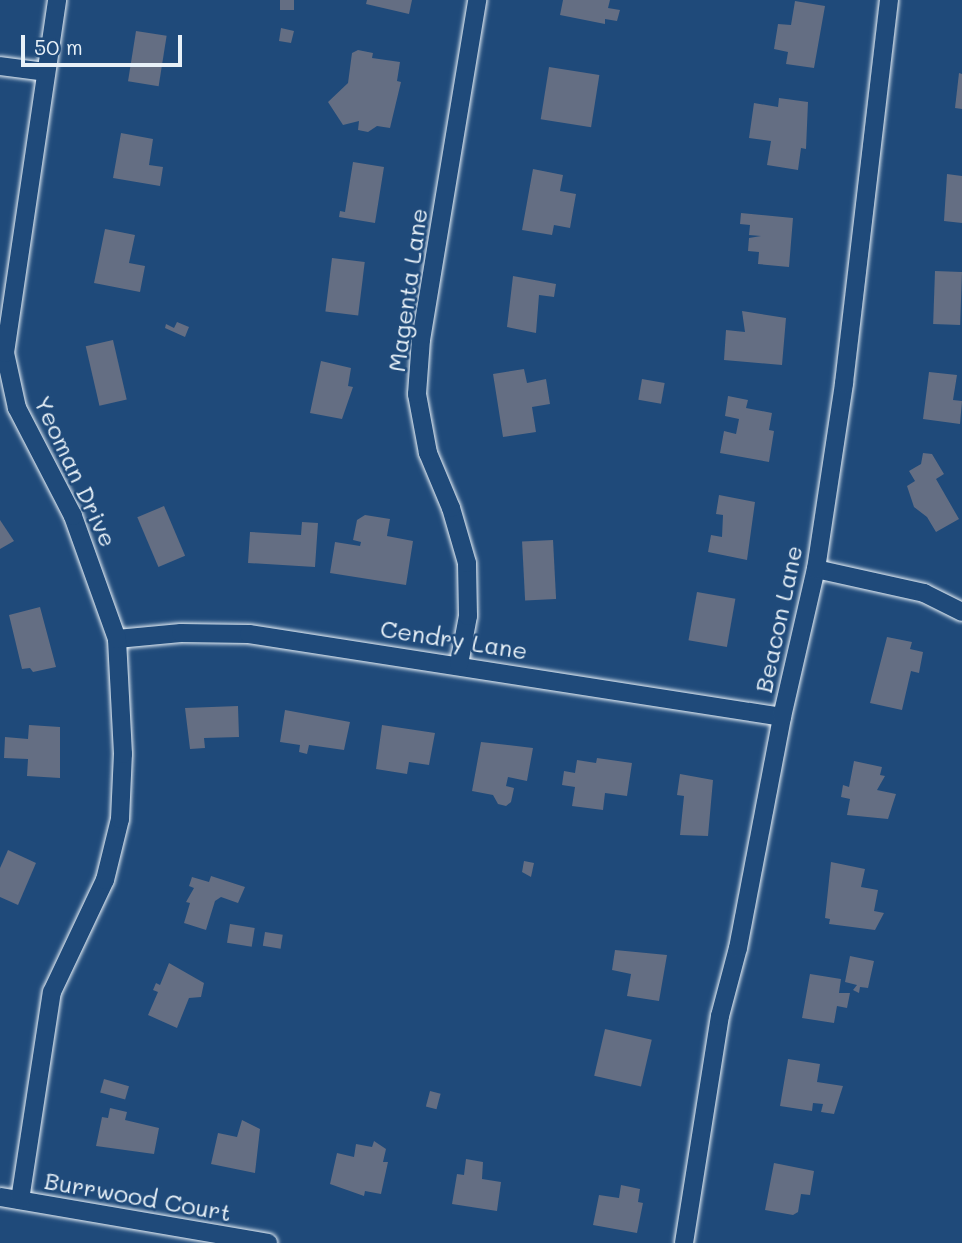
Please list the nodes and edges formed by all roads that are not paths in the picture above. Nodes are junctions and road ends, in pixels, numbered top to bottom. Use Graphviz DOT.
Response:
graph roads {
  1 [pos="57,0"];
  2 [pos="477,0"];
  3 [pos="889,0"];
  4 [pos="0,66"];
  5 [pos="46,72"];
  6 [pos="816,569"];
  7 [pos="962,612"];
  8 [pos="117,639"];
  9 [pos="459,664"];
  10 [pos="782,717"];
  11 [pos="0,1198"];
  12 [pos="20,1200"];
  13 [pos="268,1243"];
  14 [pos="684,1243"];
  1 -- 5 [label="street, Yeoman Drive"];
  2 -- 9 [label="street, Magenta Lane"];
  3 -- 6 [label="street, Beacon Lane"];
  4 -- 5 [label="street"];
  5 -- 8 [label="street, Yeoman Drive"];
  6 -- 7 [label="street"];
  6 -- 10 [label="street, Beacon Lane"];
  8 -- 9 [label="street, Cendry Lane"];
  8 -- 12 [label="street, Yeoman Drive"];
  9 -- 10 [label="street, Cendry Lane"];
  10 -- 14 [label="street, Beacon Lane"];
  11 -- 12 [label="street, Burrwood Court"];
  12 -- 13 [label="street, Burrwood Court"];
}
